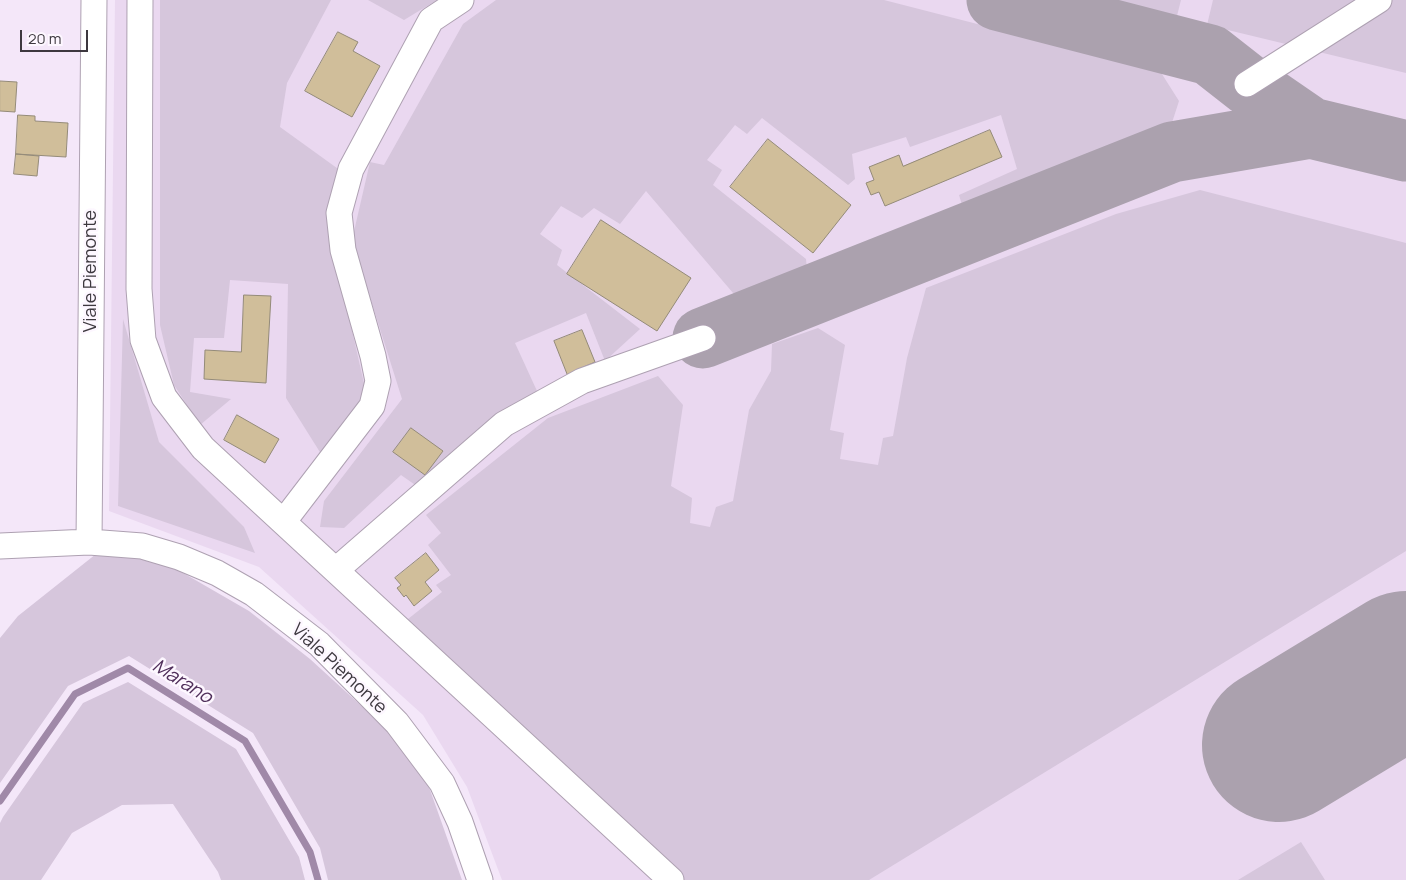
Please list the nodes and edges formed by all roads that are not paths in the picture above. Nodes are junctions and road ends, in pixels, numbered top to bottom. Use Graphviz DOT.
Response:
graph roads {
  1 [pos="94,0"];
  2 [pos="140,0"];
  3 [pos="460,0"];
  4 [pos="1379,0"];
  5 [pos="1247,84"];
  6 [pos="703,338"];
  7 [pos="284,521"];
  8 [pos="89,542"];
  9 [pos="0,546"];
  10 [pos="336,570"];
  11 [pos="480,880"];
  12 [pos="671,880"];
  1 -- 8 [label="street, Viale Piemonte"];
  2 -- 7 [label="street"];
  3 -- 7 [label="street"];
  4 -- 5 [label="street"];
  6 -- 10 [label="street"];
  7 -- 10 [label="street"];
  8 -- 9 [label="street, Viale Piemonte"];
  8 -- 11 [label="street, Viale Piemonte"];
  10 -- 12 [label="street"];
}
